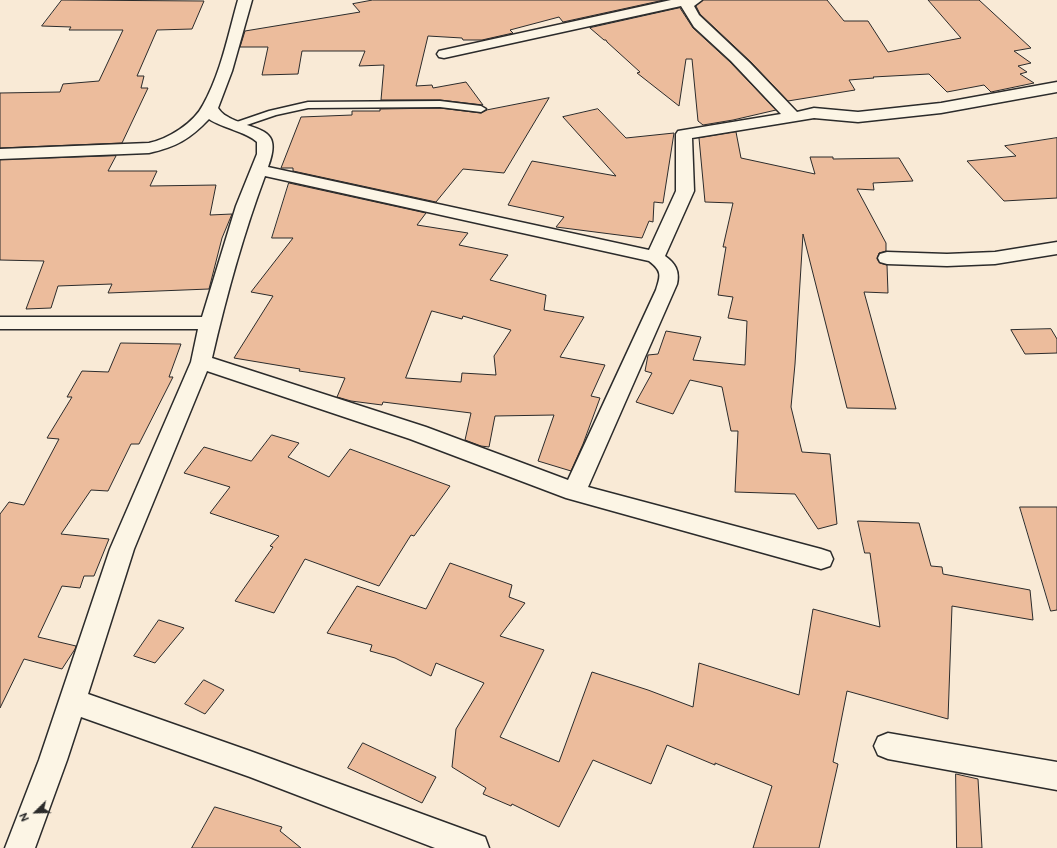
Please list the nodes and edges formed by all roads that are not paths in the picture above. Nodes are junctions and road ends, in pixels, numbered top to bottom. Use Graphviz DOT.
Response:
graph roads {
  1 [pos="246,0"];
  2 [pos="690,0"];
  3 [pos="695,0"];
  4 [pos="444,54"];
  5 [pos="1057,87"];
  6 [pos="210,108"];
  7 [pos="481,109"];
  8 [pos="793,117"];
  9 [pos="235,126"];
  10 [pos="0,154"];
  11 [pos="259,170"];
  12 [pos="1057,248"];
  13 [pos="655,257"];
  14 [pos="887,258"];
  15 [pos="0,323"];
  16 [pos="210,323"];
  17 [pos="201,362"];
  18 [pos="574,492"];
  19 [pos="821,559"];
  20 [pos="72,701"];
  21 [pos="888,746"];
  22 [pos="1057,776"];
  23 [pos="20,848"];
  24 [pos="474,848"];
  1 -- 6 [label="street"];
  2 -- 4 [label="street"];
  3 -- 8 [label="street"];
  5 -- 8 [label="street"];
  6 -- 9 [label="street"];
  6 -- 10 [label="street"];
  7 -- 9 [label="lane"];
  8 -- 13 [label="street"];
  9 -- 11 [label="street"];
  11 -- 13 [label="street"];
  11 -- 16 [label="street"];
  12 -- 14 [label="street"];
  13 -- 18 [label="street"];
  15 -- 16 [label="street"];
  16 -- 17 [label="street"];
  17 -- 18 [label="street"];
  17 -- 20 [label="street"];
  18 -- 19 [label="street"];
  20 -- 23 [label="street"];
  20 -- 24 [label="street"];
  21 -- 22 [label="street"];
}
